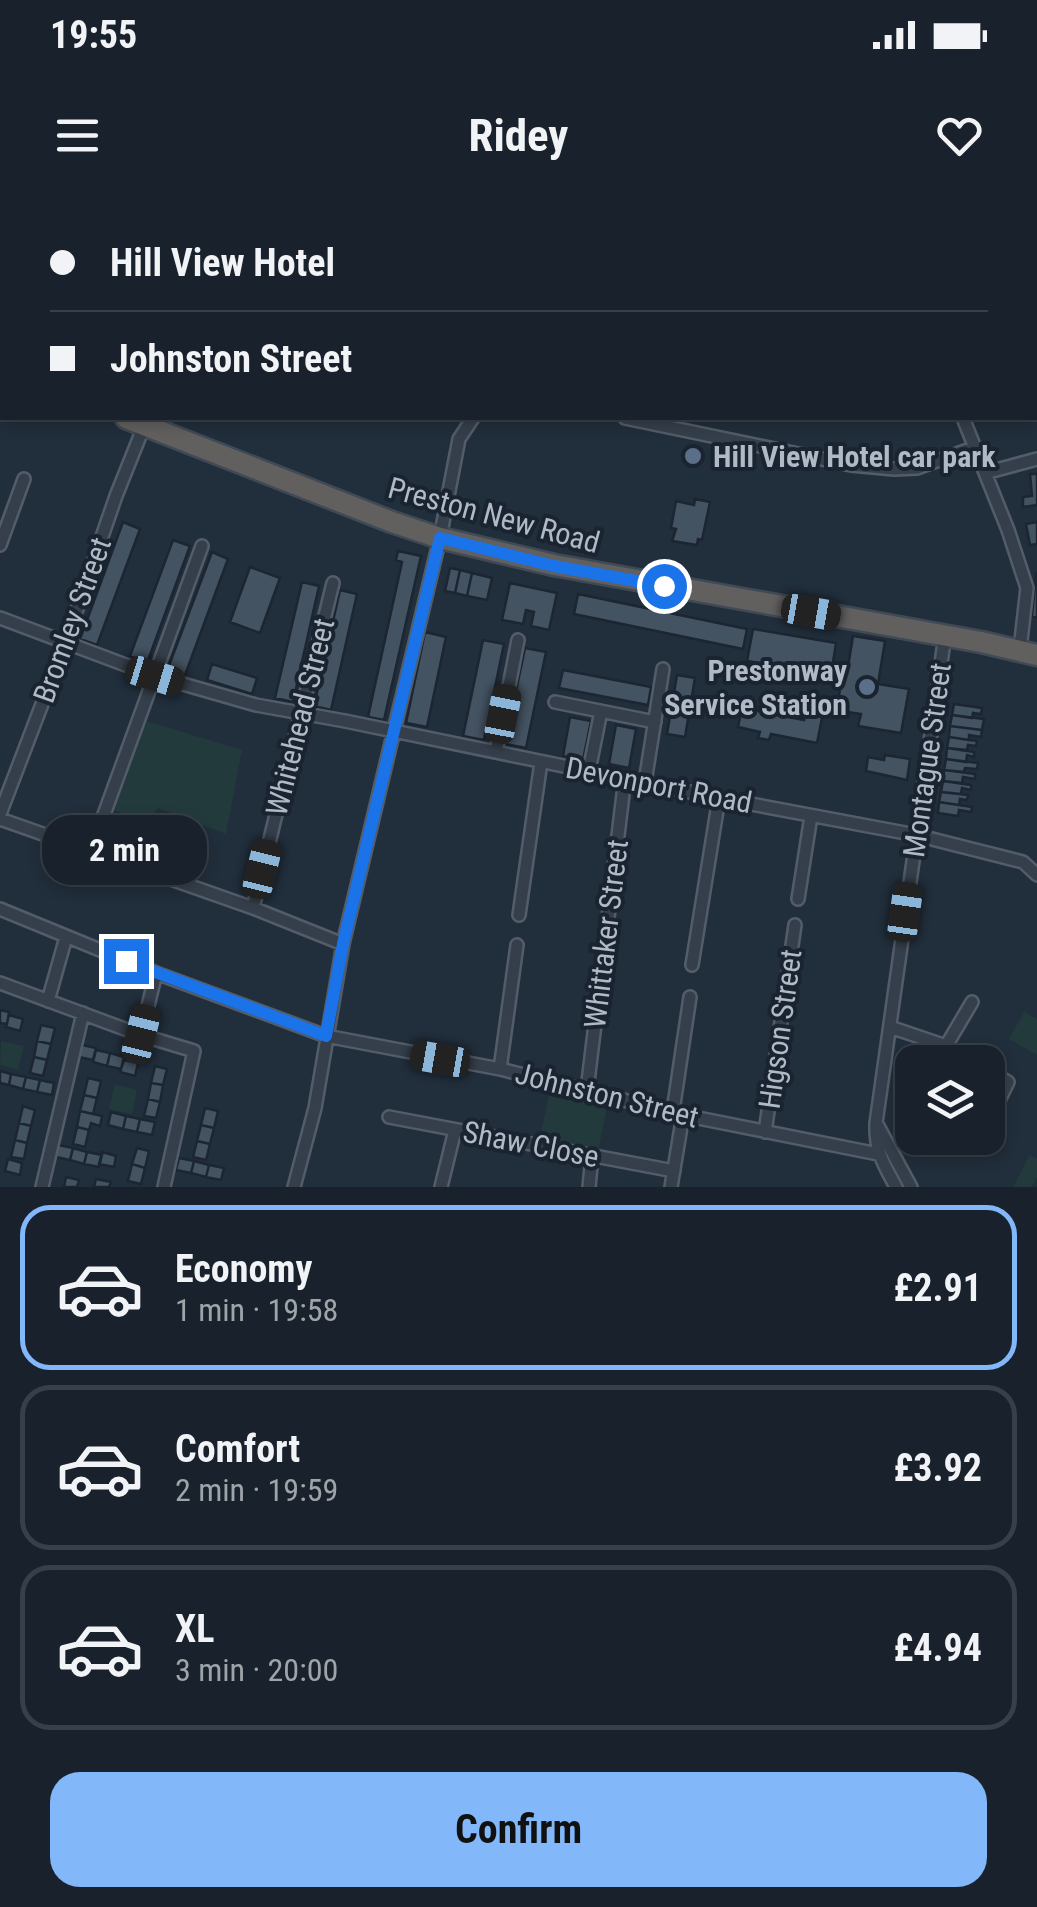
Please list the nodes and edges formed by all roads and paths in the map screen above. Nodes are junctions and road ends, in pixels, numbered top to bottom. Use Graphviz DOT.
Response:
graph roads {
  1 [pos="471,420"];
  2 [pos="634,420"];
  3 [pos="963,420"];
  4 [pos="138,421"];
  5 [pos="976,446"];
  6 [pos="1037,459"];
  7 [pos="985,473"];
  8 [pos="24,479"];
  9 [pos="5,515"];
  10 [pos="440,538"];
  11 [pos="0,545"];
  12 [pos="202,546"];
  13 [pos="333,583"];
  14 [pos="0,618"];
  15 [pos="945,636"];
  16 [pos="518,640"];
  17 [pos="65,644"];
  18 [pos="1028,652"];
  19 [pos="662,669"];
  20 [pos="155,676"];
  21 [pos="555,702"];
  22 [pos="601,711"];
  23 [pos="301,714"];
  24 [pos="656,722"];
  25 [pos="393,732"];
  26 [pos="496,752"];
  27 [pos="541,762"];
  28 [pos="589,771"];
  29 [pos="625,778"];
  30 [pos="645,782"];
  31 [pos="718,798"];
  32 [pos="0,816"];
  33 [pos="811,816"];
  34 [pos="916,836"];
  35 [pos="91,850"];
  36 [pos="1037,874"];
  37 [pos="798,899"];
  38 [pos="252,908"];
  39 [pos="0,909"];
  40 [pos="519,916"];
  41 [pos="795,926"];
  42 [pos="66,937"];
  43 [pos="343,944"];
  44 [pos="516,945"];
  45 [pos="692,965"];
  46 [pos="156,973"];
  47 [pos="0,984"];
  48 [pos="690,997"];
  49 [pos="48,1001"];
  50 [pos="972,1002"];
  51 [pos="83,1014"];
  52 [pos="890,1027"];
  53 [pos="141,1034"];
  54 [pos="326,1036"];
  55 [pos="943,1045"];
  56 [pos="947,1045"];
  57 [pos="500,1069"];
  58 [pos="587,1090"];
  59 [pos="678,1113"];
  60 [pos="389,1117"];
  61 [pos="876,1123"];
  62 [pos="455,1130"];
  63 [pos="765,1132"];
  64 [pos="878,1154"];
  65 [pos="592,1156"];
  66 [pos="674,1171"];
  67 [pos="42,1187"];
  68 [pos="164,1187"];
  69 [pos="294,1187"];
  70 [pos="441,1187"];
  71 [pos="589,1187"];
  72 [pos="671,1187"];
  73 [pos="896,1187"];
  74 [pos="911,1187"];
  1 -- 10 [label="street"];
  2 -- 5 [label="street"];
  3 -- 5 [label="street"];
  4 -- 10 [label="highway, Preston New Road"];
  4 -- 17 [label="street, Bromley Street"];
  5 -- 7 [label="street"];
  6 -- 7 [label="street"];
  7 -- 18 [label="street"];
  8 -- 9 [label="street"];
  9 -- 11 [label="street"];
  10 -- 15 [label="highway, Preston New Road"];
  10 -- 25 [label="street"];
  12 -- 20 [label="street"];
  13 -- 23 [label="street, Whitehead Street"];
  14 -- 17 [label="street, Devonport Road"];
  15 -- 18 [label="highway, Preston New Road"];
  15 -- 34 [label="street, Montague Street"];
  16 -- 26 [label="street"];
  17 -- 20 [label="street, Devonport Road"];
  17 -- 32 [label="street, Bromley Street"];
  19 -- 24 [label="street"];
  20 -- 23 [label="street, Devonport Road"];
  20 -- 35 [label="street"];
  21 -- 22 [label="street"];
  22 -- 24 [label="street"];
  22 -- 28 [label="street"];
  23 -- 25 [label="street, Devonport Road"];
  23 -- 38 [label="street, Whitehead Street"];
  24 -- 30 [label="street"];
  25 -- 26 [label="street, Devonport Road"];
  25 -- 43 [label="street"];
  26 -- 27 [label="street, Devonport Road"];
  27 -- 28 [label="street, Devonport Road"];
  27 -- 40 [label="street"];
  28 -- 29 [label="street, Devonport Road"];
  29 -- 30 [label="street, Devonport Road"];
  29 -- 58 [label="street, Whittaker Street"];
  30 -- 31 [label="street, Devonport Road"];
  31 -- 33 [label="street, Devonport Road"];
  31 -- 45 [label="street"];
  32 -- 35 [label="street"];
  33 -- 34 [label="street, Devonport Road"];
  33 -- 37 [label="street"];
  34 -- 36 [label="street, Devonport Road"];
  34 -- 52 [label="street, Montague Street"];
  35 -- 38 [label="street"];
  38 -- 43 [label="street"];
  39 -- 42 [label="street, Johnston Street"];
  41 -- 63 [label="street, Higson Street"];
  42 -- 46 [label="street, Johnston Street"];
  42 -- 49 [label="street"];
  43 -- 54 [label="street"];
  44 -- 57 [label="street"];
  46 -- 53 [label="street"];
  46 -- 54 [label="street, Johnston Street"];
  47 -- 49 [label="street"];
  48 -- 59 [label="street"];
  49 -- 51 [label="street"];
  50 -- 56 [label="street"];
  51 -- 53 [label="street"];
  51 -- 67 [label="street"];
  52 -- 55 [label="street"];
  52 -- 61 [label="street, Montague Street"];
  53 -- 68 [label="street"];
  54 -- 57 [label="street, Johnston Street"];
  54 -- 69 [label="street"];
  57 -- 58 [label="street, Johnston Street"];
  58 -- 59 [label="street, Johnston Street"];
  59 -- 63 [label="street, Johnston Street"];
  59 -- 66 [label="street"];
  60 -- 62 [label="street, Shaw Close"];
  61 -- 64 [label="street, Montague Street"];
  61 -- 74 [label="street"];
  62 -- 65 [label="street, Shaw Close"];
  62 -- 70 [label="street"];
  63 -- 64 [label="street, Johnston Street"];
  64 -- 73 [label="street, Montague Street"];
  65 -- 66 [label="street, Shaw Close"];
  65 -- 71 [label="street"];
  66 -- 72 [label="street"];
}
